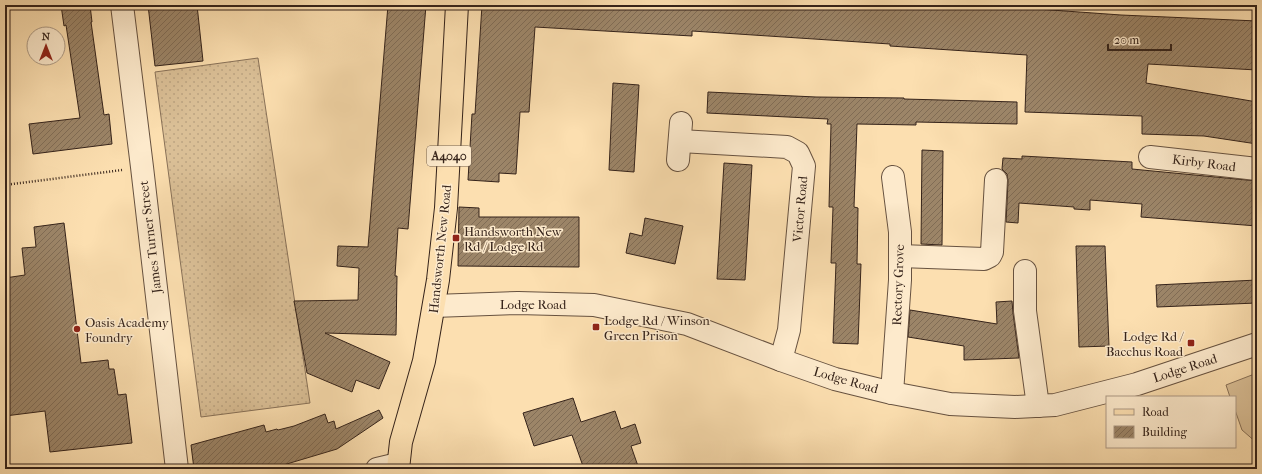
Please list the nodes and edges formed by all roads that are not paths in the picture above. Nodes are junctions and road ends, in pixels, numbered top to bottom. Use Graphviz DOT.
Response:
graph roads {
  1 [pos="122,5"];
  2 [pos="457,5"];
  3 [pos="679,141"];
  4 [pos="1150,157"];
  5 [pos="1257,169"];
  6 [pos="894,177"];
  7 [pos="996,180"];
  8 [pos="900,256"];
  9 [pos="1025,271"];
  10 [pos="434,306"];
  11 [pos="1257,344"];
  12 [pos="780,360"];
  13 [pos="892,393"];
  14 [pos="1038,406"];
  15 [pos="398,466"];
  16 [pos="177,469"];
  17 [pos="377,469"];
  1 -- 16 [label="street, James Turner Street"];
  2 -- 10 [label="main road, Handsworth New Road / A4040"];
  3 -- 12 [label="street, Victor Road"];
  4 -- 5 [label="street, Kirby Road"];
  6 -- 8 [label="street, Rectory Grove"];
  7 -- 8 [label="street"];
  8 -- 13 [label="street, Rectory Grove"];
  9 -- 14 [label="street"];
  10 -- 12 [label="street, Lodge Road"];
  10 -- 15 [label="main road, Handsworth New Road / A4040"];
  11 -- 14 [label="street, Lodge Road"];
  12 -- 13 [label="street, Lodge Road"];
  13 -- 14 [label="street, Lodge Road"];
  15 -- 17 [label="street"];
}
